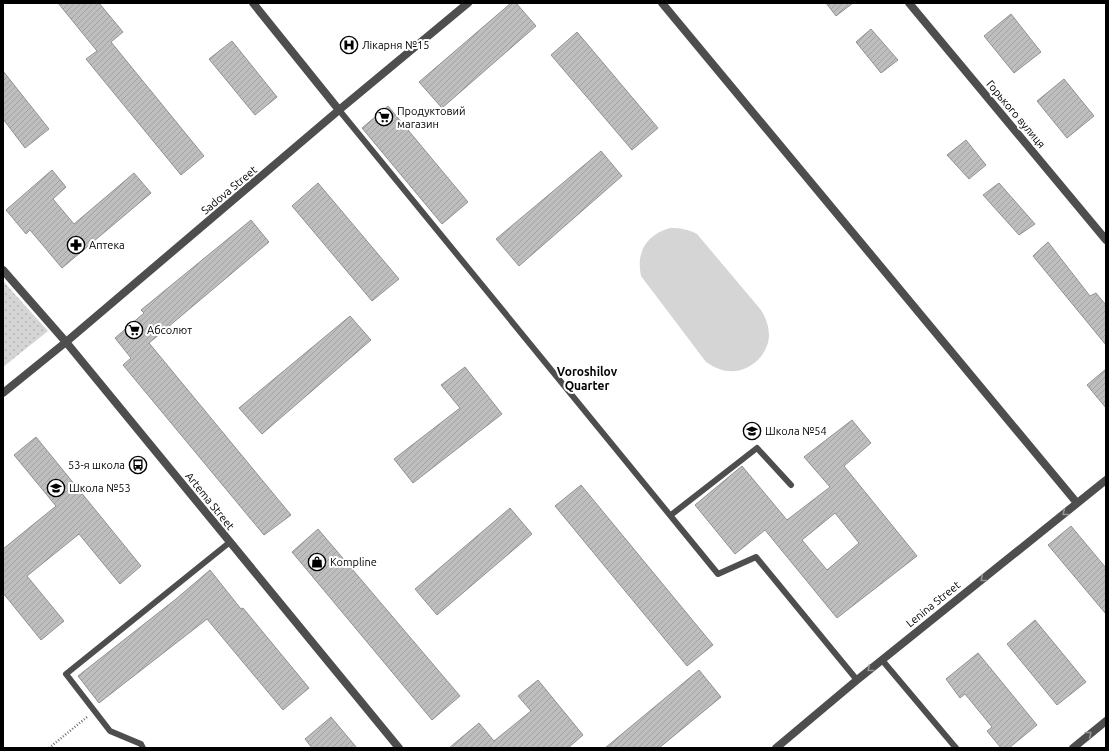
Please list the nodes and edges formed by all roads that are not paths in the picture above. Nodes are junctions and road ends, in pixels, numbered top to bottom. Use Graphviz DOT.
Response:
graph roads {
  1 [pos="253,3"];
  2 [pos="468,3"];
  3 [pos="662,3"];
  4 [pos="909,3"];
  5 [pos="339,110"];
  6 [pos="1106,240"];
  7 [pos="3,270"];
  8 [pos="66,342"];
  9 [pos="3,393"];
  10 [pos="1106,480"];
  11 [pos="791,485"];
  12 [pos="1077,503"];
  13 [pos="671,515"];
  14 [pos="230,542"];
  15 [pos="882,660"];
  16 [pos="858,680"];
  17 [pos="1106,721"];
  18 [pos="143,748"];
  19 [pos="399,748"];
  20 [pos="776,748"];
  21 [pos="956,748"];
  22 [pos="1073,748"];
  1 -- 5 [label="street"];
  2 -- 5 [label="street, Sadova Street"];
  3 -- 12 [label="street"];
  4 -- 6 [label="street, Горького вулиця"];
  5 -- 8 [label="street, Sadova Street"];
  5 -- 13 [label="lane"];
  7 -- 8 [label="street, Artema Street"];
  8 -- 9 [label="street, Sadova Street"];
  8 -- 14 [label="street, Artema Street"];
  10 -- 12 [label="street, Lenina Street"];
  11 -- 13 [label="lane"];
  12 -- 15 [label="street, Lenina Street, one-way"];
  13 -- 16 [label="lane"];
  14 -- 18 [label="lane"];
  14 -- 19 [label="street, Artema Street"];
  15 -- 16 [label="street, Lenina Street, one-way"];
  15 -- 21 [label="lane"];
  16 -- 20 [label="street, Lenina Street"];
  22 -- 17 [label="street, one-way"];
}
